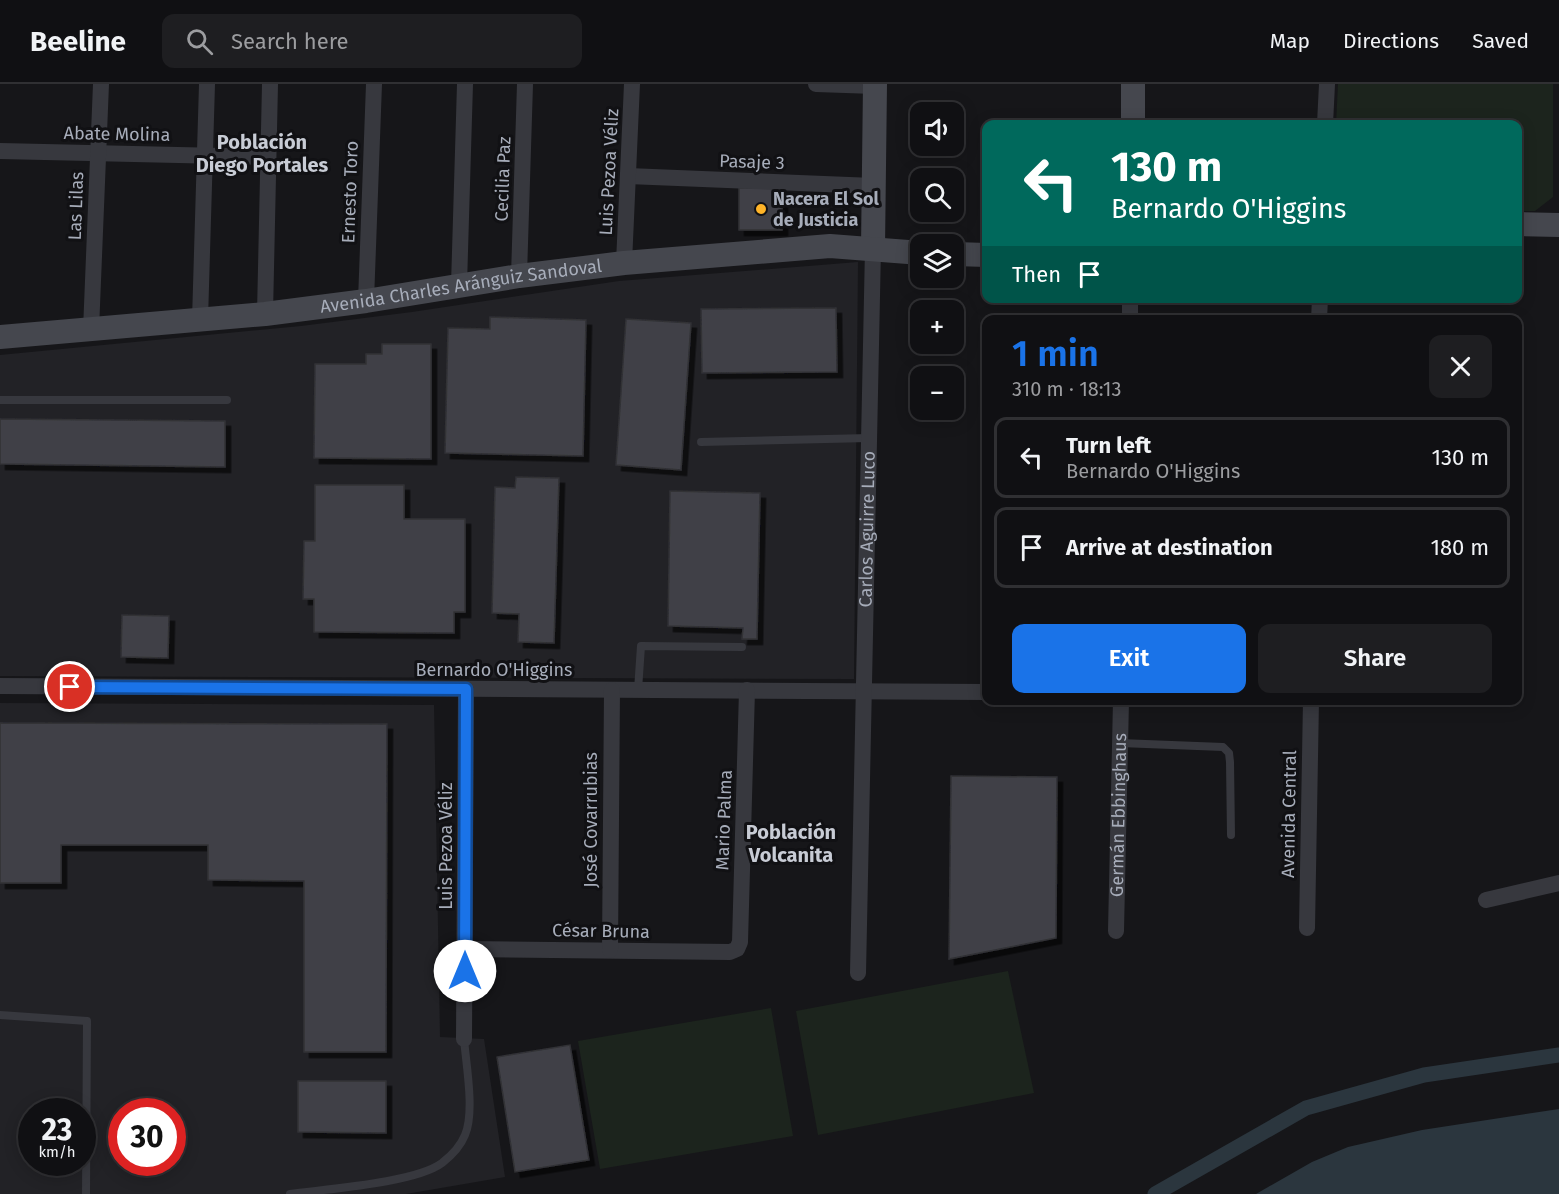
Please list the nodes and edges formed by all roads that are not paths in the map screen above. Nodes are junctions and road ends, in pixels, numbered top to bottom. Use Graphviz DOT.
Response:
graph roads {
  1 [pos="101,84"];
  2 [pos="207,84"];
  3 [pos="270,84"];
  4 [pos="374,84"];
  5 [pos="465,84"];
  6 [pos="525,84"];
  7 [pos="632,84"];
  8 [pos="816,84"];
  9 [pos="1133,84"];
  10 [pos="1327,84"];
  11 [pos="875,85"];
  12 [pos="1133,120"];
  13 [pos="1325,120"];
  14 [pos="0,151"];
  15 [pos="98,153"];
  16 [pos="205,156"];
  17 [pos="268,157"];
  18 [pos="628,176"];
  19 [pos="874,186"];
  20 [pos="1522,224"];
  21 [pos="1559,225"];
  22 [pos="873,249"];
  23 [pos="910,252"];
  24 [pos="964,254"];
  25 [pos="982,255"];
  26 [pos="624,262"];
  27 [pos="519,276"];
  28 [pos="459,285"];
  29 [pos="366,301"];
  30 [pos="265,314"];
  31 [pos="200,320"];
  32 [pos="91,330"];
  33 [pos="0,337"];
  34 [pos="0,400"];
  35 [pos="227,400"];
  36 [pos="869,438"];
  37 [pos="701,442"];
  38 [pos="742,647"];
  39 [pos="0,686"];
  40 [pos="466,689"];
  41 [pos="612,690"];
  42 [pos="638,690"];
  43 [pos="747,690"];
  44 [pos="864,691"];
  45 [pos="982,692"];
  46 [pos="1121,705"];
  47 [pos="1311,705"];
  48 [pos="1120,743"];
  49 [pos="1231,835"];
  50 [pos="1559,883"];
  51 [pos="1486,900"];
  52 [pos="1306,928"];
  53 [pos="1116,931"];
  54 [pos="465,949"];
  55 [pos="737,949"];
  56 [pos="610,950"];
  57 [pos="858,973"];
  58 [pos="0,1015"];
  59 [pos="464,1039"];
  60 [pos="86,1194"];
  61 [pos="290,1194"];
  1 -- 15 [label="street, Las Lilas"];
  2 -- 16 [label="street"];
  3 -- 17 [label="street"];
  4 -- 29 [label="street, Ernesto Toro"];
  5 -- 28 [label="street"];
  6 -- 27 [label="street, Cecilia Paz"];
  7 -- 18 [label="street, Luis Pezoa Véliz"];
  8 -- 11 [label="street"];
  9 -- 12 [label="street"];
  10 -- 13 [label="street"];
  11 -- 19 [label="street, Carlos Aguirre Luco"];
  14 -- 15 [label="street, Abate Molina"];
  15 -- 16 [label="street, Abate Molina"];
  15 -- 32 [label="street, Las Lilas"];
  16 -- 17 [label="street, Abate Molina"];
  16 -- 31 [label="street"];
  17 -- 30 [label="street"];
  18 -- 19 [label="street, Pasaje 3"];
  18 -- 26 [label="street, Luis Pezoa Véliz"];
  19 -- 22 [label="street, Carlos Aguirre Luco"];
  20 -- 21 [label="street"];
  22 -- 23 [label="street, Avenida Charles Aránguiz Sandoval"];
  22 -- 26 [label="street, Avenida Charles Aránguiz Sandoval"];
  22 -- 36 [label="street, Carlos Aguirre Luco"];
  24 -- 25 [label="street"];
  26 -- 27 [label="street, Avenida Charles Aránguiz Sandoval"];
  27 -- 28 [label="street, Avenida Charles Aránguiz Sandoval"];
  28 -- 29 [label="street, Avenida Charles Aránguiz Sandoval"];
  29 -- 30 [label="street, Avenida Charles Aránguiz Sandoval"];
  30 -- 31 [label="street, Avenida Charles Aránguiz Sandoval"];
  31 -- 32 [label="street, Avenida Charles Aránguiz Sandoval"];
  32 -- 33 [label="street, Avenida Charles Aránguiz Sandoval"];
  34 -- 35 [label="lane"];
  36 -- 37 [label="lane"];
  36 -- 44 [label="street, Carlos Aguirre Luco"];
  38 -- 42 [label="lane"];
  39 -- 40 [label="street, Bernardo O'Higgins"];
  40 -- 41 [label="street, Bernardo O'Higgins"];
  40 -- 54 [label="street, Luis Pezoa Véliz"];
  41 -- 42 [label="street, Bernardo O'Higgins"];
  41 -- 56 [label="street, José Covarrubias"];
  42 -- 43 [label="street, Bernardo O'Higgins"];
  43 -- 44 [label="street, Bernardo O'Higgins"];
  43 -- 55 [label="street, Mario Palma"];
  44 -- 45 [label="street, Bernardo O'Higgins"];
  44 -- 57 [label="street, Carlos Aguirre Luco"];
  46 -- 48 [label="street, Germán Ebbinghaus"];
  47 -- 52 [label="street, Avenida Central"];
  48 -- 49 [label="lane"];
  48 -- 53 [label="street, Germán Ebbinghaus"];
  50 -- 51 [label="street"];
  54 -- 56 [label="street, César Bruna"];
  54 -- 59 [label="street, Luis Pezoa Véliz"];
  55 -- 56 [label="street, César Bruna"];
  58 -- 60 [label="lane"];
  59 -- 61 [label="lane"];
}
